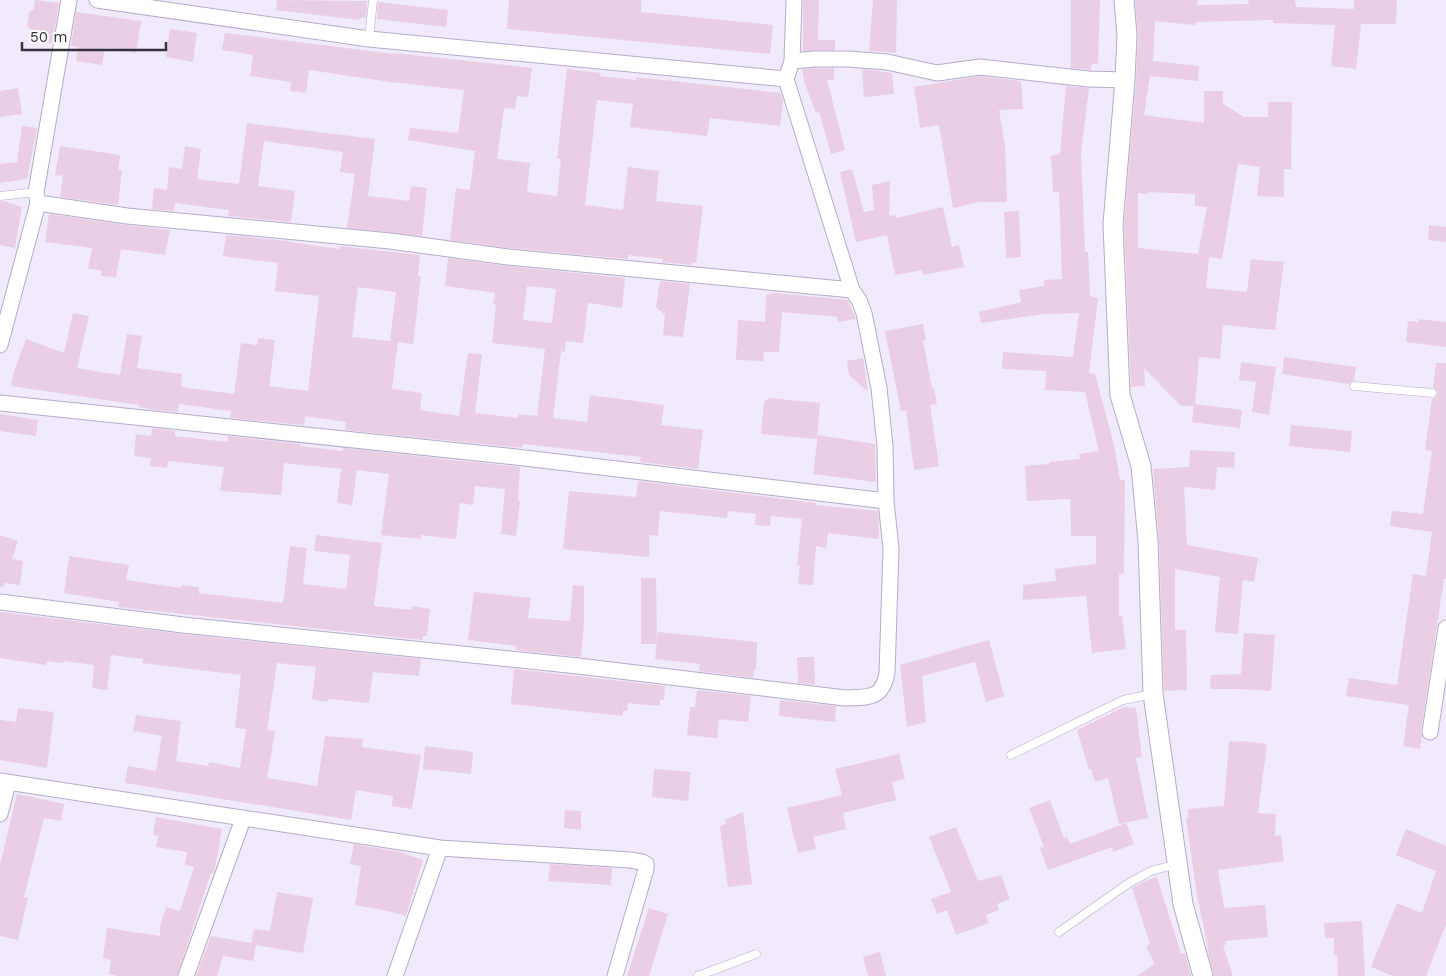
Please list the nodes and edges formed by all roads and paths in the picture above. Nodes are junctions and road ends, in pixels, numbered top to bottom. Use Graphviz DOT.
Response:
graph roads {
  1 [pos="69,0"];
  2 [pos="96,0"];
  3 [pos="373,0"];
  4 [pos="794,0"];
  5 [pos="1124,0"];
  6 [pos="369,39"];
  7 [pos="792,61"];
  8 [pos="786,79"];
  9 [pos="1125,80"];
  10 [pos="0,196"];
  11 [pos="37,198"];
  12 [pos="852,290"];
  13 [pos="0,345"];
  14 [pos="1354,386"];
  15 [pos="1432,393"];
  16 [pos="0,403"];
  17 [pos="886,501"];
  18 [pos="0,602"];
  19 [pos="1446,628"];
  20 [pos="1153,694"];
  21 [pos="1430,732"];
  22 [pos="1010,755"];
  23 [pos="4,782"];
  24 [pos="0,814"];
  25 [pos="243,819"];
  26 [pos="440,848"];
  27 [pos="1177,864"];
  28 [pos="1058,932"];
  29 [pos="756,954"];
  30 [pos="186,976"];
  31 [pos="395,976"];
  32 [pos="615,976"];
  33 [pos="698,976"];
  34 [pos="1203,976"];
  1 -- 11 [label="street"];
  2 -- 6 [label="street"];
  3 -- 6 [label="lane"];
  4 -- 7 [label="street"];
  5 -- 9 [label="street"];
  6 -- 8 [label="street"];
  7 -- 8 [label="street"];
  7 -- 9 [label="street"];
  8 -- 12 [label="street"];
  9 -- 20 [label="street"];
  10 -- 11 [label="lane"];
  11 -- 12 [label="street"];
  11 -- 13 [label="street"];
  12 -- 17 [label="street"];
  14 -- 15 [label="lane"];
  16 -- 17 [label="street"];
  17 -- 18 [label="street"];
  19 -- 21 [label="street"];
  20 -- 22 [label="lane"];
  20 -- 27 [label="street"];
  23 -- 24 [label="street"];
  23 -- 25 [label="street"];
  25 -- 26 [label="street"];
  25 -- 30 [label="street"];
  26 -- 31 [label="street"];
  26 -- 32 [label="street"];
  27 -- 28 [label="lane"];
  27 -- 34 [label="street"];
  29 -- 33 [label="lane"];
}
